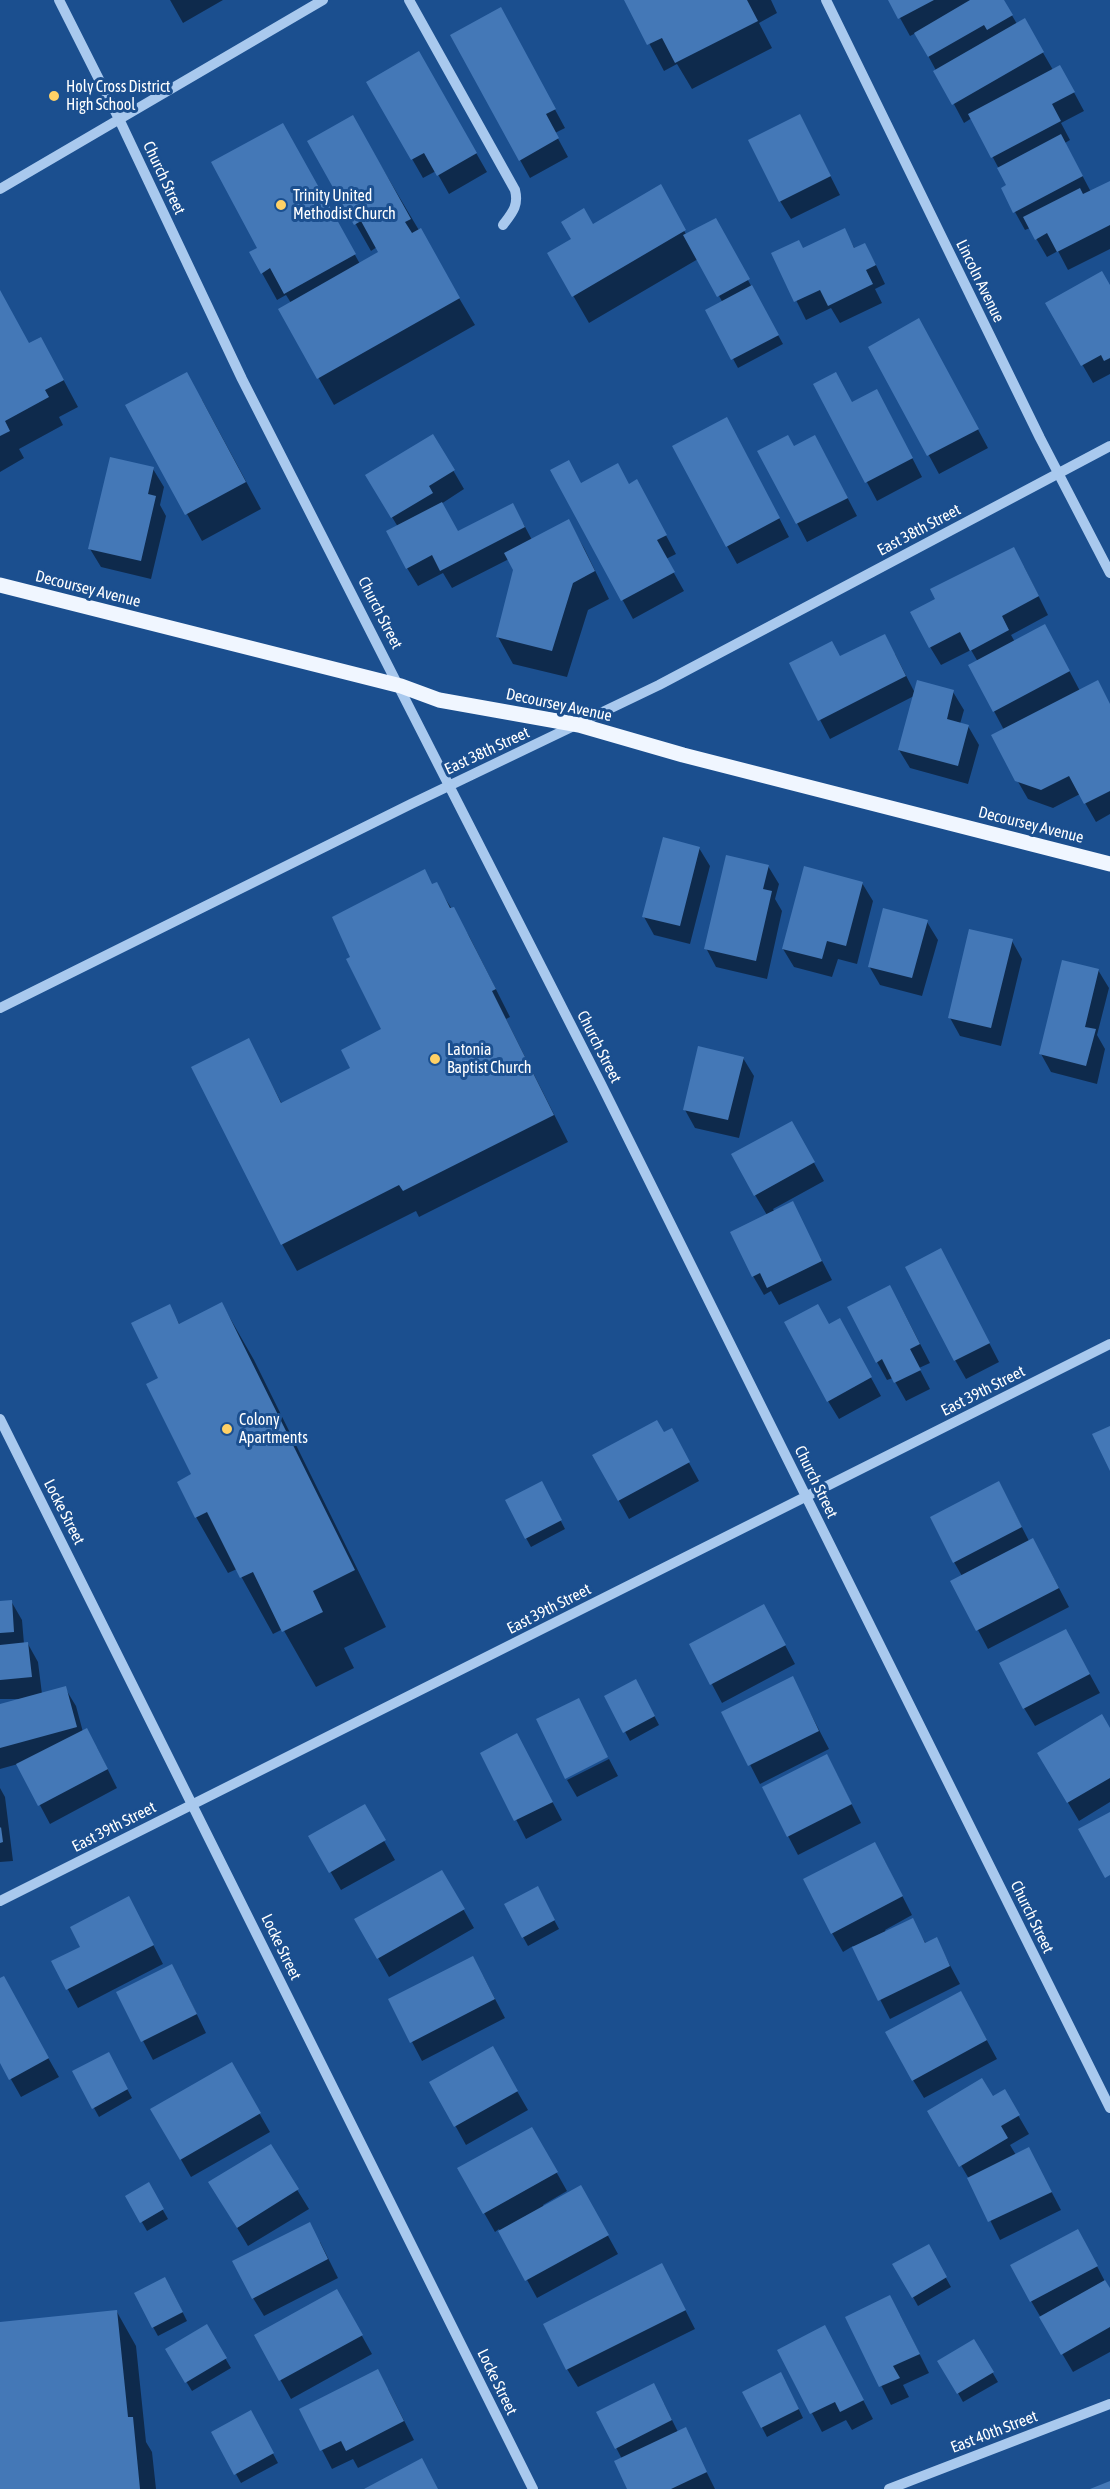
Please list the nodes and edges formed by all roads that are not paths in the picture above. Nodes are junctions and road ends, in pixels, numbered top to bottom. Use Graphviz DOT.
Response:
graph roads {
  1 [pos="59,0"];
  2 [pos="323,0"];
  3 [pos="409,0"];
  4 [pos="826,0"];
  5 [pos="119,119"];
  6 [pos="0,189"];
  7 [pos="503,225"];
  8 [pos="1110,446"];
  9 [pos="1058,472"];
  10 [pos="1110,573"];
  11 [pos="0,585"];
  12 [pos="400,686"];
  13 [pos="579,725"];
  14 [pos="450,785"];
  15 [pos="1110,864"];
  16 [pos="0,1008"];
  17 [pos="1110,1344"];
  18 [pos="0,1419"];
  19 [pos="807,1497"];
  20 [pos="193,1804"];
  21 [pos="0,1901"];
  22 [pos="1110,2108"];
  23 [pos="1110,2404"];
  24 [pos="533,2489"];
  25 [pos="889,2489"];
  1 -- 5 [label="street, Church Street"];
  2 -- 5 [label="street"];
  3 -- 7 [label="street"];
  4 -- 9 [label="street, Lincoln Avenue"];
  5 -- 6 [label="street"];
  5 -- 12 [label="street, Church Street"];
  8 -- 9 [label="street, East 38th Street"];
  9 -- 10 [label="street, Lincoln Avenue"];
  9 -- 13 [label="street, East 38th Street"];
  11 -- 12 [label="main road, Decoursey Avenue"];
  12 -- 13 [label="main road, Decoursey Avenue"];
  12 -- 14 [label="street, Church Street"];
  13 -- 14 [label="street, East 38th Street"];
  13 -- 15 [label="main road, Decoursey Avenue"];
  14 -- 16 [label="street, East 38th Street"];
  14 -- 19 [label="street, Church Street"];
  17 -- 19 [label="street, East 39th Street"];
  18 -- 20 [label="street, Locke Street"];
  19 -- 20 [label="street, East 39th Street"];
  19 -- 22 [label="street, Church Street"];
  20 -- 21 [label="street, East 39th Street"];
  20 -- 24 [label="street, Locke Street"];
  23 -- 25 [label="street, East 40th Street"];
}
